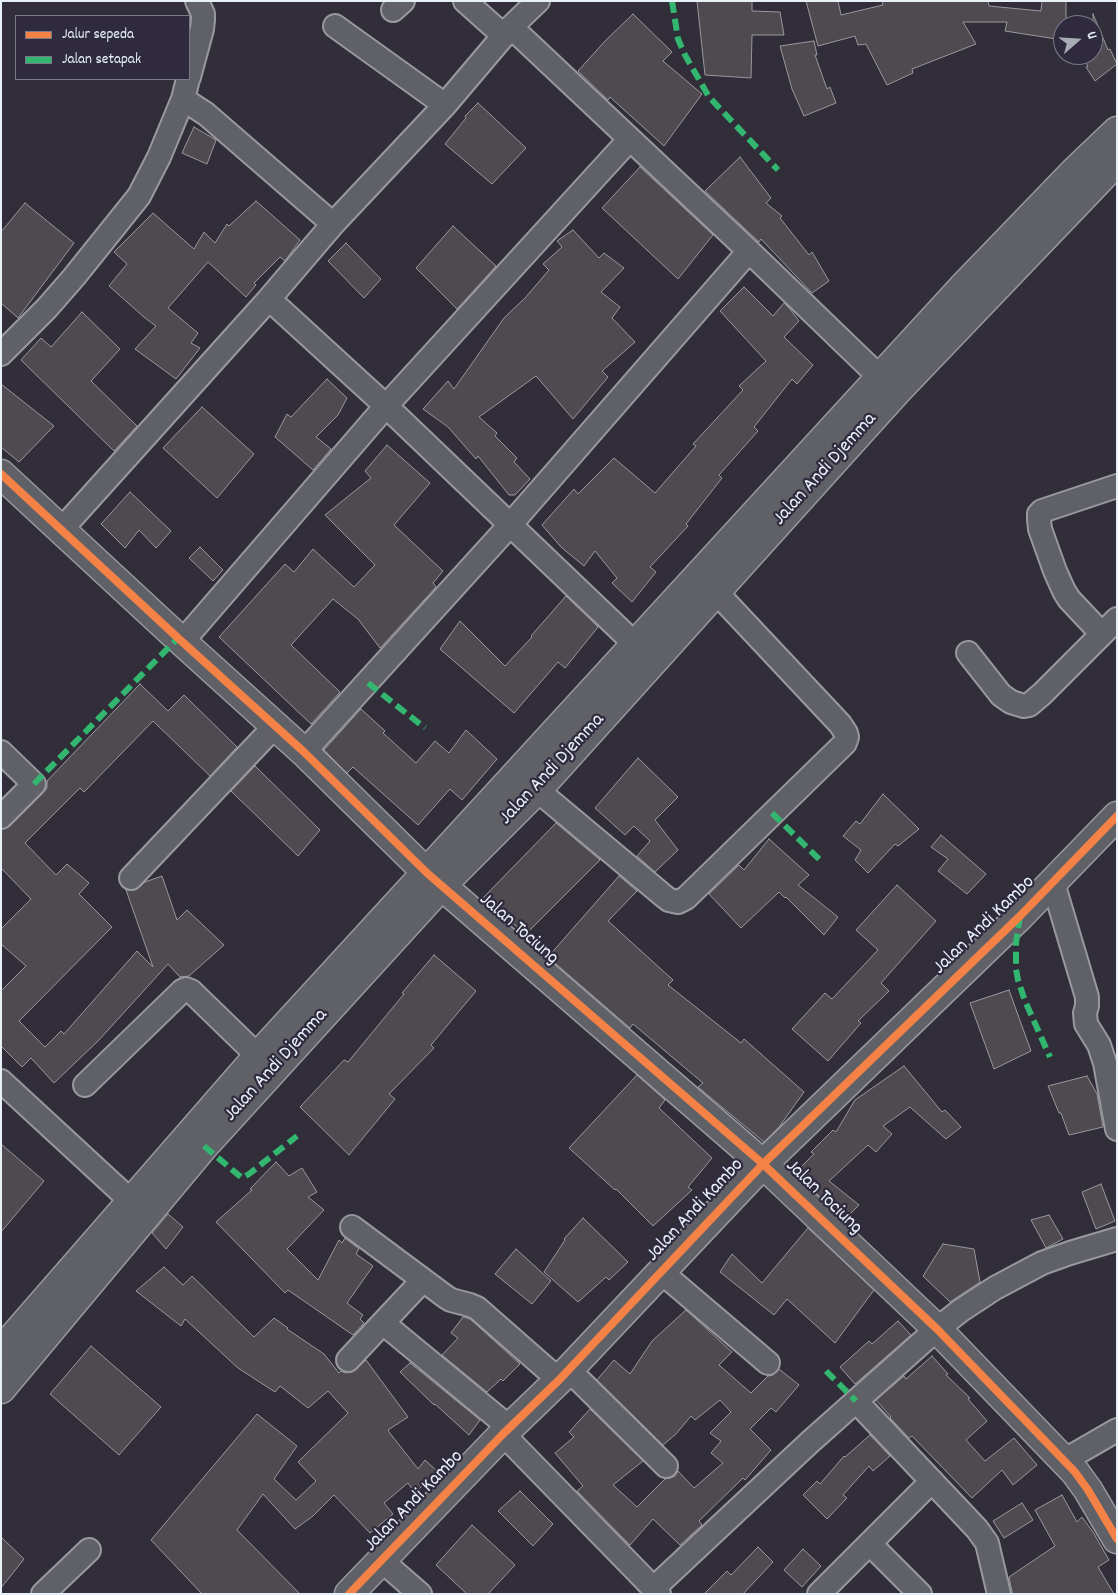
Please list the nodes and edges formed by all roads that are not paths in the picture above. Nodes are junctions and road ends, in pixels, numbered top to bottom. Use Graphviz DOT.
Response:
graph roads {
  1 [pos="197,1"];
  2 [pos="465,1"];
  3 [pos="538,1"];
  4 [pos="334,26"];
  5 [pos="507,32"];
  6 [pos="190,71"];
  7 [pos="186,85"];
  8 [pos="444,105"];
  9 [pos="1116,134"];
  10 [pos="630,140"];
  11 [pos="1117,161"];
  12 [pos="333,224"];
  13 [pos="749,251"];
  14 [pos="269,299"];
  15 [pos="1,354"];
  16 [pos="888,385"];
  17 [pos="386,406"];
  18 [pos="1,474"];
  19 [pos="1117,486"];
  20 [pos="510,525"];
  21 [pos="61,530"];
  22 [pos="716,592"];
  23 [pos="1109,626"];
  24 [pos="182,642"];
  25 [pos="636,645"];
  26 [pos="968,654"];
  27 [pos="275,726"];
  28 [pos="1,752"];
  29 [pos="304,752"];
  30 [pos="537,790"];
  31 [pos="1117,816"];
  32 [pos="1,817"];
  33 [pos="131,878"];
  34 [pos="435,879"];
  35 [pos="1053,883"];
  36 [pos="258,1056"];
  37 [pos="1,1081"];
  38 [pos="85,1085"];
  39 [pos="1117,1129"];
  40 [pos="763,1164"];
  41 [pos="139,1207"];
  42 [pos="352,1227"];
  43 [pos="1117,1239"];
  44 [pos="661,1272"];
  45 [pos="423,1280"];
  46 [pos="382,1323"];
  47 [pos="937,1329"];
  48 [pos="1,1351"];
  49 [pos="348,1360"];
  50 [pos="768,1363"];
  51 [pos="563,1374"];
  52 [pos="1,1388"];
  53 [pos="856,1401"];
  54 [pos="1117,1430"];
  55 [pos="507,1431"];
  56 [pos="1065,1460"];
  57 [pos="666,1466"];
  58 [pos="932,1481"];
  59 [pos="1117,1539"];
  60 [pos="870,1544"];
  61 [pos="89,1550"];
  62 [pos="381,1560"];
  63 [pos="657,1591"];
  64 [pos="43,1594"];
  65 [pos="349,1594"];
  66 [pos="420,1594"];
  67 [pos="820,1594"];
  68 [pos="920,1594"];
  69 [pos="999,1594"];
  1 -- 6 [label="street"];
  2 -- 5 [label="street"];
  3 -- 5 [label="street"];
  4 -- 8 [label="street"];
  5 -- 8 [label="street"];
  5 -- 10 [label="street"];
  7 -- 12 [label="street"];
  7 -- 15 [label="street"];
  8 -- 12 [label="street"];
  9 -- 16 [label="main road, Jalan Andi Djemma"];
  10 -- 13 [label="street"];
  10 -- 17 [label="street"];
  11 -- 16 [label="main road, Jalan Andi Djemma"];
  12 -- 14 [label="street"];
  13 -- 16 [label="street"];
  13 -- 20 [label="street"];
  14 -- 17 [label="street"];
  14 -- 21 [label="street"];
  16 -- 22 [label="main road, Jalan Andi Djemma"];
  16 -- 25 [label="main road, Jalan Andi Djemma"];
  17 -- 20 [label="street"];
  17 -- 24 [label="street"];
  18 -- 21 [label="main road, Jalan Tociung"];
  19 -- 23 [label="street"];
  20 -- 25 [label="street"];
  20 -- 29 [label="street"];
  21 -- 24 [label="main road, Jalan Tociung"];
  22 -- 30 [label="main road, Jalan Andi Djemma"];
  22 -- 30 [label="street"];
  23 -- 26 [label="street"];
  24 -- 27 [label="main road, Jalan Tociung"];
  25 -- 34 [label="main road, Jalan Andi Djemma"];
  27 -- 29 [label="main road, Jalan Tociung"];
  27 -- 33 [label="street"];
  28 -- 32 [label="street"];
  29 -- 34 [label="main road, Jalan Tociung"];
  30 -- 34 [label="main road, Jalan Andi Djemma"];
  31 -- 35 [label="main road, Jalan Andi Kambo"];
  34 -- 36 [label="main road, Jalan Andi Djemma"];
  34 -- 40 [label="main road, Jalan Tociung"];
  34 -- 41 [label="main road, Jalan Andi Djemma"];
  35 -- 39 [label="street"];
  35 -- 40 [label="main road, Jalan Andi Kambo"];
  36 -- 38 [label="street"];
  36 -- 41 [label="main road, Jalan Andi Djemma"];
  37 -- 41 [label="street"];
  40 -- 44 [label="main road, Jalan Andi Kambo"];
  40 -- 47 [label="main road, Jalan Tociung"];
  41 -- 48 [label="main road, Jalan Andi Djemma"];
  41 -- 52 [label="main road, Jalan Andi Djemma"];
  42 -- 45 [label="street"];
  43 -- 47 [label="street"];
  44 -- 50 [label="street"];
  44 -- 51 [label="main road, Jalan Andi Kambo"];
  45 -- 46 [label="street"];
  45 -- 51 [label="street"];
  46 -- 49 [label="street"];
  46 -- 55 [label="street"];
  47 -- 53 [label="street"];
  47 -- 56 [label="main road, Jalan Tociung"];
  51 -- 55 [label="main road, Jalan Andi Kambo"];
  51 -- 57 [label="street"];
  53 -- 58 [label="street"];
  53 -- 63 [label="street"];
  54 -- 56 [label="street"];
  55 -- 62 [label="main road, Jalan Andi Kambo"];
  55 -- 63 [label="street"];
  56 -- 59 [label="main road, Jalan Tociung"];
  58 -- 60 [label="street"];
  58 -- 69 [label="street"];
  60 -- 67 [label="street"];
  60 -- 68 [label="street"];
  61 -- 64 [label="street"];
  62 -- 65 [label="main road, Jalan Andi Kambo"];
  62 -- 66 [label="street"];
}
